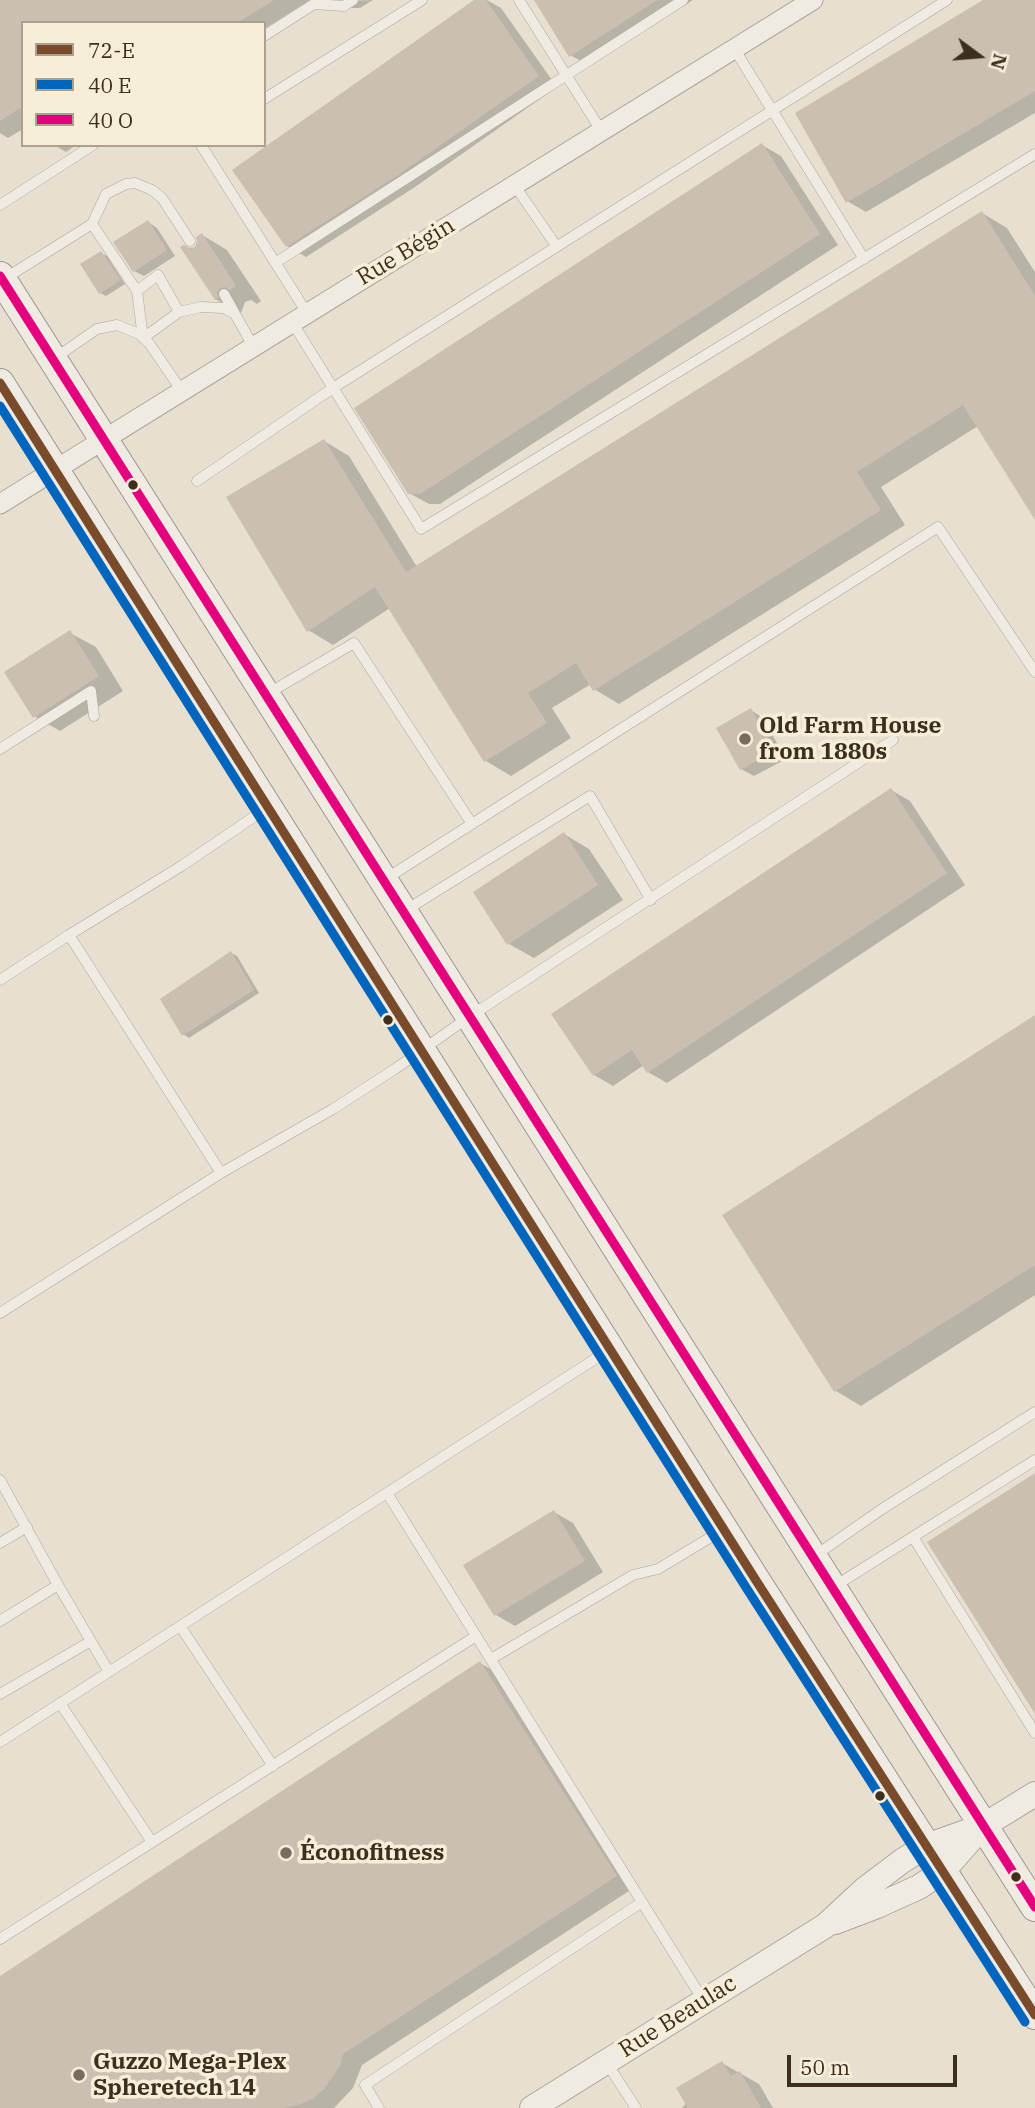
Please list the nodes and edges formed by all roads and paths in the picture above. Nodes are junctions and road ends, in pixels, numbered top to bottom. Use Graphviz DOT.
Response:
graph roads {
  1 [pos="353,0"];
  2 [pos="422,0"];
  3 [pos="519,0"];
  4 [pos="683,0"];
  5 [pos="813,0"];
  6 [pos="947,0"];
  7 [pos="266,35"];
  8 [pos="734,50"];
  9 [pos="566,75"];
  10 [pos="266,98"];
  11 [pos="772,111"];
  12 [pos="602,132"];
  13 [pos="90,147"];
  14 [pos="202,147"];
  15 [pos="1035,154"];
  16 [pos="514,186"];
  17 [pos="0,205"];
  18 [pos="92,224"];
  19 [pos="190,241"];
  20 [pos="557,247"];
  21 [pos="863,259"];
  22 [pos="275,263"];
  23 [pos="1,278"];
  24 [pos="137,291"];
  25 [pos="224,294"];
  26 [pos="179,312"];
  27 [pos="235,314"];
  28 [pos="299,317"];
  29 [pos="143,338"];
  30 [pos="254,346"];
  31 [pos="52,360"];
  32 [pos="0,383"];
  33 [pos="333,388"];
  34 [pos="181,390"];
  35 [pos="103,440"];
  36 [pos="55,470"];
  37 [pos="197,481"];
  38 [pos="0,504"];
  39 [pos="1035,672"];
  40 [pos="265,695"];
  41 [pos="94,716"];
  42 [pos="893,740"];
  43 [pos="0,749"];
  44 [pos="268,808"];
  45 [pos="472,824"];
  46 [pos="383,880"];
  47 [pos="651,900"];
  48 [pos="403,913"];
  49 [pos="69,935"];
  50 [pos="0,980"];
  51 [pos="469,1017"];
  52 [pos="421,1050"];
  53 [pos="221,1173"];
  54 [pos="0,1313"];
  55 [pos="611,1348"];
  56 [pos="1035,1412"];
  57 [pos="1035,1460"];
  58 [pos="0,1480"];
  59 [pos="3,1492"];
  60 [pos="387,1493"];
  61 [pos="27,1527"];
  62 [pos="724,1529"];
  63 [pos="912,1537"];
  64 [pos="0,1543"];
  65 [pos="812,1557"];
  66 [pos="58,1585"];
  67 [pos="832,1588"];
  68 [pos="0,1621"];
  69 [pos="180,1626"];
  70 [pos="476,1636"];
  71 [pos="92,1641"];
  72 [pos="491,1659"];
  73 [pos="109,1672"];
  74 [pos="0,1694"];
  75 [pos="60,1703"];
  76 [pos="1035,1732"];
  77 [pos="0,1742"];
  78 [pos="273,1766"];
  79 [pos="1035,1794"];
  80 [pos="983,1826"];
  81 [pos="152,1842"];
  82 [pos="926,1846"];
  83 [pos="943,1871"];
  84 [pos="642,1902"];
  85 [pos="1035,1908"];
  86 [pos="825,1926"];
  87 [pos="0,1939"];
  88 [pos="703,2001"];
  89 [pos="1035,2015"];
  90 [pos="605,2062"];
  91 [pos="379,2108"];
  92 [pos="532,2108"];
  93 [pos="636,2108"];
  1 -- 7 [label="lane"];
  2 -- 10 [label="lane"];
  3 -- 9 [label="lane"];
  4 -- 9 [label="lane"];
  5 -- 8 [label="street, Rue Bégin"];
  6 -- 11 [label="lane"];
  8 -- 11 [label="lane"];
  8 -- 12 [label="street, Rue Bégin"];
  9 -- 12 [label="lane"];
  9 -- 22 [label="lane"];
  11 -- 20 [label="lane"];
  11 -- 21 [label="lane"];
  12 -- 16 [label="street, Rue Bégin"];
  13 -- 17 [label="lane"];
  14 -- 22 [label="lane"];
  15 -- 21 [label="lane"];
  16 -- 20 [label="lane"];
  16 -- 28 [label="street, Rue Bégin"];
  18 -- 19 [label="lane"];
  18 -- 23 [label="lane"];
  18 -- 24 [label="lane"];
  20 -- 33 [label="lane"];
  21 -- 33 [label="lane"];
  22 -- 28 [label="lane"];
  23 -- 31 [label="main road"];
  24 -- 26 [label="lane"];
  24 -- 29 [label="lane"];
  25 -- 27 [label="lane"];
  26 -- 27 [label="lane"];
  26 -- 29 [label="lane"];
  27 -- 30 [label="lane"];
  28 -- 30 [label="street, Rue Bégin"];
  28 -- 33 [label="lane"];
  29 -- 31 [label="lane"];
  29 -- 34 [label="lane"];
  30 -- 34 [label="street, Rue Bégin"];
  31 -- 35 [label="main road"];
  32 -- 36 [label="main road"];
  33 -- 37 [label="lane"];
  34 -- 35 [label="street, Rue Bégin"];
  35 -- 36 [label="street, Rue Bégin"];
  35 -- 40 [label="main road"];
  36 -- 38 [label="street, Rue Bégin"];
  36 -- 44 [label="main road"];
  39 -- 45 [label="lane"];
  40 -- 45 [label="lane"];
  40 -- 46 [label="main road"];
  41 -- 43 [label="lane"];
  42 -- 47 [label="lane"];
  44 -- 49 [label="lane"];
  44 -- 52 [label="main road"];
  45 -- 46 [label="lane"];
  46 -- 48 [label="main road"];
  47 -- 48 [label="lane"];
  47 -- 51 [label="lane"];
  48 -- 51 [label="main road"];
  49 -- 50 [label="lane"];
  49 -- 53 [label="lane"];
  51 -- 52 [label="lane"];
  51 -- 65 [label="main road"];
  52 -- 53 [label="lane"];
  52 -- 55 [label="main road"];
  53 -- 54 [label="lane"];
  55 -- 60 [label="lane"];
  55 -- 62 [label="main road"];
  56 -- 65 [label="lane"];
  57 -- 63 [label="lane"];
  58 -- 59 [label="lane"];
  59 -- 61 [label="lane"];
  60 -- 69 [label="lane"];
  60 -- 70 [label="lane"];
  61 -- 64 [label="lane"];
  61 -- 66 [label="lane"];
  62 -- 72 [label="lane"];
  62 -- 82 [label="main road"];
  63 -- 67 [label="lane"];
  63 -- 76 [label="lane"];
  65 -- 67 [label="main road"];
  66 -- 68 [label="lane"];
  66 -- 71 [label="lane"];
  67 -- 80 [label="main road"];
  69 -- 73 [label="lane"];
  69 -- 78 [label="lane"];
  70 -- 72 [label="lane"];
  70 -- 78 [label="lane"];
  71 -- 73 [label="lane"];
  71 -- 74 [label="lane"];
  72 -- 84 [label="lane"];
  73 -- 75 [label="lane"];
  75 -- 77 [label="lane"];
  75 -- 81 [label="lane"];
  78 -- 81 [label="lane"];
  79 -- 80 [label="street, Rue Beaulac"];
  80 -- 82 [label="street, Rue Beaulac"];
  80 -- 83 [label="street, Rue Beaulac"];
  80 -- 85 [label="main road"];
  81 -- 87 [label="lane"];
  82 -- 83 [label="main road"];
  82 -- 86 [label="street, Rue Beaulac"];
  83 -- 86 [label="street, Rue Beaulac"];
  83 -- 89 [label="main road"];
  84 -- 88 [label="lane"];
  84 -- 91 [label="lane"];
  86 -- 88 [label="street, Rue Beaulac"];
  88 -- 90 [label="street, Rue Beaulac"];
  90 -- 92 [label="street, Rue Beaulac"];
  90 -- 93 [label="lane"];
}
